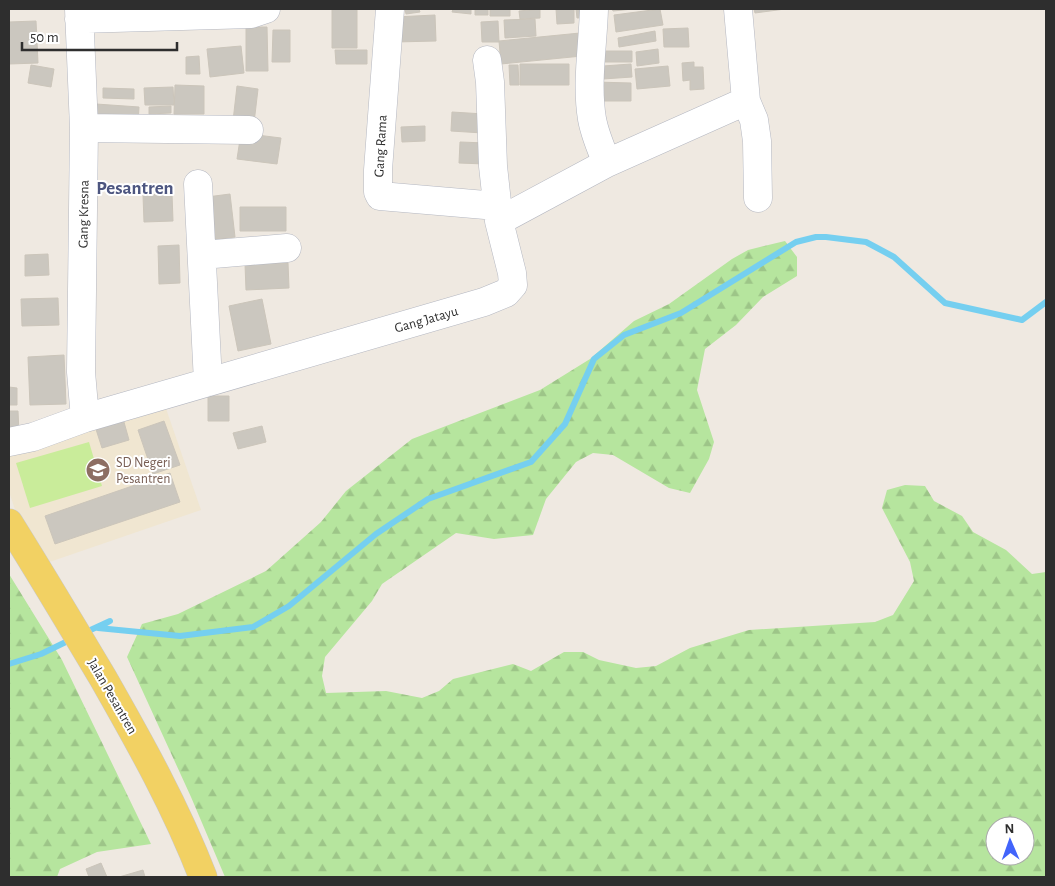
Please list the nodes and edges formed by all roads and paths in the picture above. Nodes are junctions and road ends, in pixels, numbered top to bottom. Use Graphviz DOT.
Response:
graph roads {
  1 [pos="266,9"];
  2 [pos="390,9"];
  3 [pos="594,9"];
  4 [pos="738,9"];
  5 [pos="79,14"];
  6 [pos="487,60"];
  7 [pos="746,102"];
  8 [pos="84,128"];
  9 [pos="249,130"];
  10 [pos="607,163"];
  11 [pos="198,184"];
  12 [pos="758,198"];
  13 [pos="498,213"];
  14 [pos="287,248"];
  15 [pos="202,255"];
  16 [pos="208,382"];
  17 [pos="85,418"];
  18 [pos="9,442"];
  19 [pos="9,522"];
  20 [pos="203,877"];
  1 -- 5 [label="street"];
  2 -- 13 [label="street, Gang Rama"];
  3 -- 10 [label="street"];
  4 -- 7 [label="street"];
  5 -- 8 [label="street, Gang Kresna"];
  6 -- 13 [label="street"];
  7 -- 10 [label="street"];
  7 -- 12 [label="street"];
  8 -- 9 [label="street"];
  8 -- 17 [label="street, Gang Kresna"];
  10 -- 13 [label="street"];
  11 -- 15 [label="street"];
  13 -- 16 [label="street, Gang Jatayu"];
  14 -- 15 [label="street"];
  15 -- 16 [label="street"];
  16 -- 17 [label="street, Gang Jatayu"];
  17 -- 18 [label="street, Gang Jatayu"];
  19 -- 20 [label="main road, Jalan Pesantren"];
}
